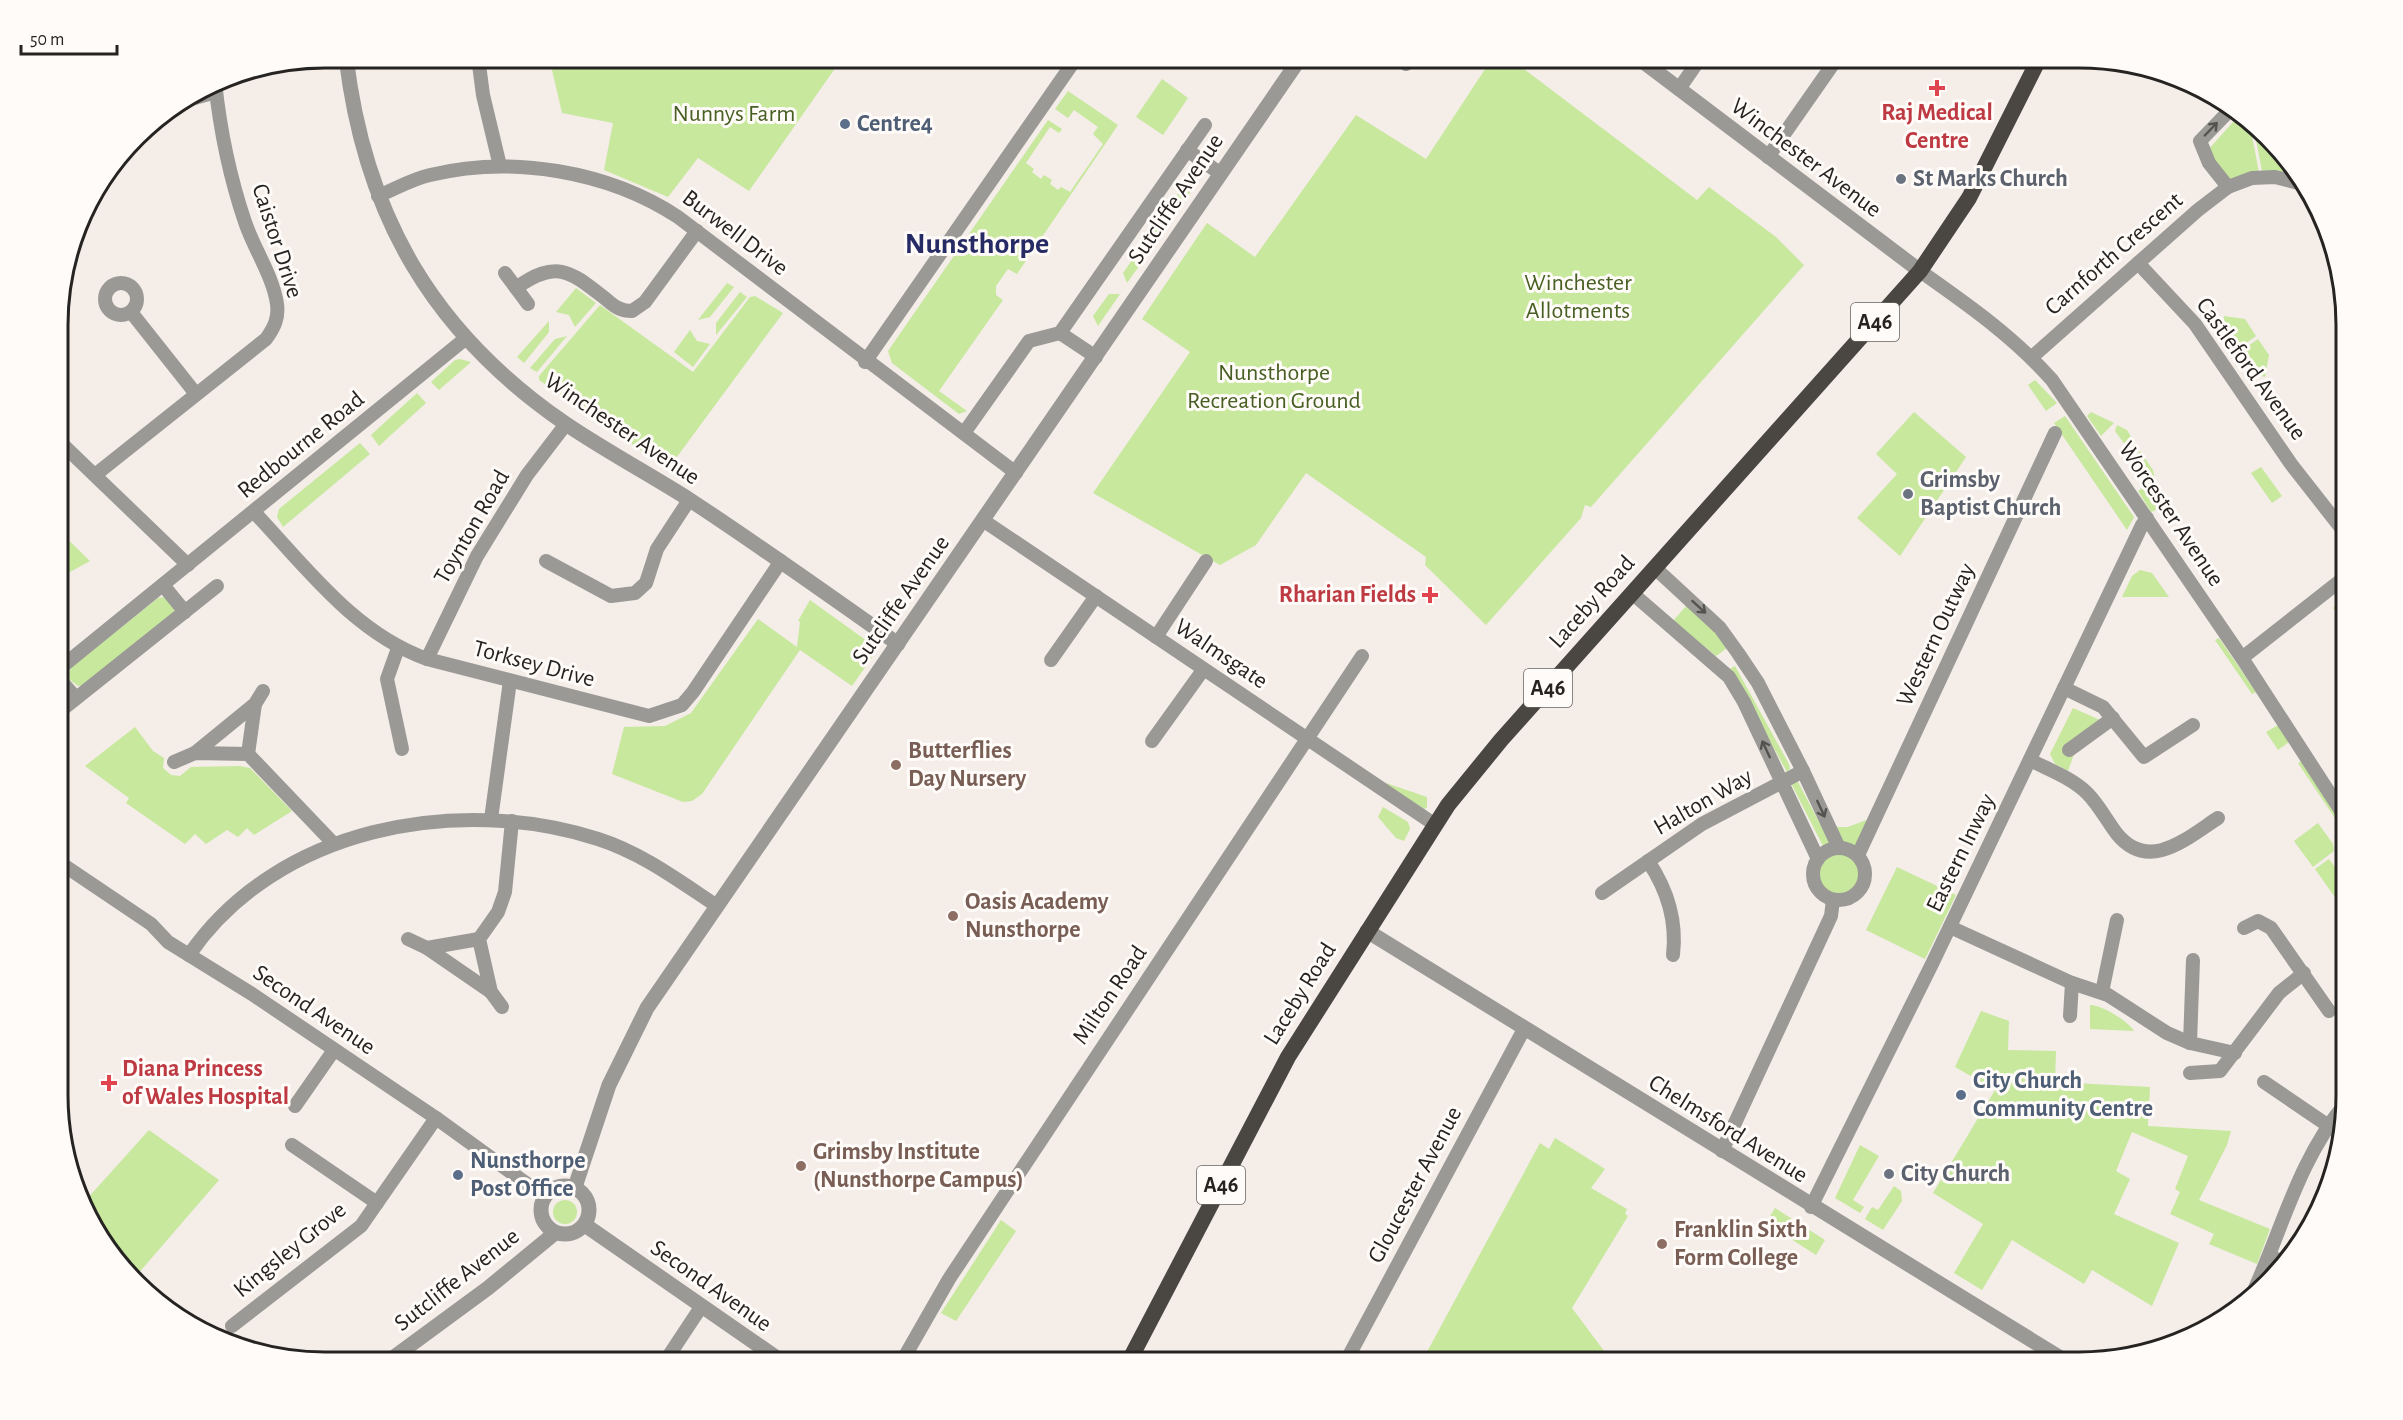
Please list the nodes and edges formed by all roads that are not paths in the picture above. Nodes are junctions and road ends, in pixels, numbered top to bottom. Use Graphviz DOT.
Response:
graph roads {
  1 [pos="347,68"];
  2 [pos="479,68"];
  3 [pos="1069,68"];
  4 [pos="1292,68"];
  5 [pos="1651,68"];
  6 [pos="1693,68"];
  7 [pos="1830,68"];
  8 [pos="2034,68"];
  9 [pos="1679,89"];
  10 [pos="217,91"];
  11 [pos="2226,114"];
  12 [pos="1205,125"];
  13 [pos="1187,150"];
  14 [pos="1768,157"];
  15 [pos="500,166"];
  16 [pos="1221,174"];
  17 [pos="2291,181"];
  18 [pos="2229,187"];
  19 [pos="378,196"];
  20 [pos="697,231"];
  21 [pos="2138,263"];
  22 [pos="1920,271"];
  23 [pos="505,273"];
  24 [pos="516,288"];
  25 [pos="528,304"];
  26 [pos="131,312"];
  27 [pos="1060,333"];
  28 [pos="465,339"];
  29 [pos="1096,357"];
  30 [pos="2032,357"];
  31 [pos="866,362"];
  32 [pos="196,394"];
  33 [pos="566,424"];
  34 [pos="964,433"];
  35 [pos="2055,434"];
  36 [pos="68,450"];
  37 [pos="1016,473"];
  38 [pos="95,476"];
  39 [pos="689,500"];
  40 [pos="254,512"];
  41 [pos="2147,518"];
  42 [pos="984,521"];
  43 [pos="2336,521"];
  44 [pos="546,561"];
  45 [pos="781,561"];
  46 [pos="1206,561"];
  47 [pos="189,565"];
  48 [pos="1655,568"];
  49 [pos="2336,584"];
  50 [pos="163,585"];
  51 [pos="217,586"];
  52 [pos="1632,593"];
  53 [pos="1096,596"];
  54 [pos="185,612"];
  55 [pos="1156,637"];
  56 [pos="898,644"];
  57 [pos="398,648"];
  58 [pos="1738,653"];
  59 [pos="1362,656"];
  60 [pos="2242,658"];
  61 [pos="427,659"];
  62 [pos="1051,660"];
  63 [pos="68,662"];
  64 [pos="1720,668"];
  65 [pos="1203,670"];
  66 [pos="510,681"];
  67 [pos="2064,688"];
  68 [pos="68,690"];
  69 [pos="263,691"];
  70 [pos="76,698"];
  71 [pos="255,704"];
  72 [pos="68,705"];
  73 [pos="2113,718"];
  74 [pos="2193,725"];
  75 [pos="1307,740"];
  76 [pos="1152,741"];
  77 [pos="402,749"];
  78 [pos="2069,750"];
  79 [pos="195,753"];
  80 [pos="248,754"];
  81 [pos="2030,760"];
  82 [pos="174,762"];
  83 [pos="1803,771"];
  84 [pos="1782,783"];
  85 [pos="2336,803"];
  86 [pos="2218,818"];
  87 [pos="491,819"];
  88 [pos="512,821"];
  89 [pos="1434,824"];
  90 [pos="334,844"];
  91 [pos="1839,848"];
  92 [pos="1858,855"];
  93 [pos="1818,859"];
  94 [pos="1648,861"];
  95 [pos="68,868"];
  96 [pos="1602,893"];
  97 [pos="1833,900"];
  98 [pos="717,906"];
  99 [pos="2117,920"];
  100 [pos="1950,927"];
  101 [pos="2244,928"];
  102 [pos="1367,931"];
  103 [pos="408,939"];
  104 [pos="479,939"];
  105 [pos="427,948"];
  106 [pos="189,955"];
  107 [pos="1673,955"];
  108 [pos="2193,960"];
  109 [pos="2304,973"];
  110 [pos="2072,983"];
  111 [pos="491,992"];
  112 [pos="2102,992"];
  113 [pos="502,1007"];
  114 [pos="2329,1011"];
  115 [pos="2070,1016"];
  116 [pos="1524,1029"];
  117 [pos="2190,1043"];
  118 [pos="334,1050"];
  119 [pos="2235,1053"];
  120 [pos="2190,1073"];
  121 [pos="2264,1082"];
  122 [pos="295,1106"];
  123 [pos="436,1119"];
  124 [pos="2334,1128"];
  125 [pos="2333,1129"];
  126 [pos="291,1145"];
  127 [pos="1722,1151"];
  128 [pos="575,1187"];
  129 [pos="544,1197"];
  130 [pos="377,1203"];
  131 [pos="1811,1207"];
  132 [pos="585,1225"];
  133 [pos="555,1233"];
  134 [pos="2271,1257"];
  135 [pos="2277,1259"];
  136 [pos="2262,1275"];
  137 [pos="701,1307"];
  138 [pos="232,1326"];
  139 [pos="401,1352"];
  140 [pos="671,1352"];
  141 [pos="768,1352"];
  142 [pos="907,1352"];
  143 [pos="1134,1352"];
  144 [pos="1351,1352"];
  145 [pos="2050,1352"];
  1 -- 19 [label="street, Winchester Avenue"];
  2 -- 15 [label="street"];
  3 -- 31 [label="street"];
  4 -- 16 [label="street, Sutcliffe Avenue"];
  5 -- 9 [label="street, Winchester Avenue"];
  6 -- 9 [label="street"];
  7 -- 14 [label="street"];
  8 -- 22 [label="highway, Laceby Road / A46"];
  9 -- 14 [label="street, Winchester Avenue"];
  10 -- 32 [label="street, Caistor Drive"];
  18 -- 11 [label="street, one-way"];
  12 -- 13 [label="street"];
  13 -- 16 [label="street"];
  13 -- 27 [label="street"];
  14 -- 22 [label="street, Winchester Avenue"];
  15 -- 19 [label="street, Burwell Drive"];
  15 -- 20 [label="street, Burwell Drive"];
  16 -- 29 [label="street, Sutcliffe Avenue"];
  17 -- 18 [label="street, Carnforth Crescent"];
  18 -- 21 [label="street, Carnforth Crescent"];
  19 -- 28 [label="street, Winchester Avenue"];
  20 -- 24 [label="street"];
  20 -- 31 [label="street, Burwell Drive"];
  21 -- 30 [label="street, Carnforth Crescent"];
  21 -- 43 [label="street, Castleford Avenue"];
  22 -- 30 [label="street, Worcester Avenue"];
  22 -- 48 [label="highway, Laceby Road / A46"];
  23 -- 24 [label="street"];
  24 -- 25 [label="street"];
  26 -- 32 [label="street"];
  27 -- 29 [label="street"];
  27 -- 34 [label="street"];
  28 -- 33 [label="street, Winchester Avenue"];
  28 -- 40 [label="street, Redbourne Road"];
  29 -- 37 [label="street, Sutcliffe Avenue"];
  30 -- 41 [label="street, Worcester Avenue"];
  31 -- 34 [label="street, Burwell Drive"];
  32 -- 38 [label="street, Caistor Drive"];
  33 -- 39 [label="street, Winchester Avenue"];
  33 -- 61 [label="street, Toynton Road"];
  34 -- 37 [label="street, Burwell Drive"];
  35 -- 92 [label="street, Western Outway"];
  36 -- 38 [label="street"];
  37 -- 42 [label="street, Sutcliffe Avenue"];
  38 -- 47 [label="street"];
  39 -- 44 [label="street"];
  39 -- 45 [label="street, Winchester Avenue"];
  40 -- 47 [label="street, Redbourne Road"];
  40 -- 57 [label="street, Torksey Drive"];
  41 -- 60 [label="street, Worcester Avenue"];
  41 -- 67 [label="street, Eastern Inway"];
  42 -- 53 [label="street, Walmsgate"];
  42 -- 56 [label="street, Sutcliffe Avenue"];
  45 -- 56 [label="street, Winchester Avenue"];
  45 -- 66 [label="street, Torksey Drive"];
  46 -- 55 [label="street"];
  47 -- 50 [label="street, Redbourne Road"];
  48 -- 52 [label="highway, Laceby Road / A46"];
  48 -- 58 [label="street, one-way"];
  49 -- 60 [label="street"];
  50 -- 54 [label="street"];
  50 -- 63 [label="street, Redbourne Road"];
  51 -- 54 [label="street"];
  52 -- 64 [label="street"];
  52 -- 89 [label="highway, Laceby Road / A46"];
  53 -- 55 [label="street, Walmsgate"];
  53 -- 62 [label="street"];
  54 -- 70 [label="street"];
  55 -- 65 [label="street, Walmsgate"];
  56 -- 98 [label="street, Sutcliffe Avenue"];
  57 -- 61 [label="street, Torksey Drive"];
  57 -- 77 [label="street"];
  58 -- 64 [label="street"];
  58 -- 83 [label="street"];
  59 -- 75 [label="street, Milton Road"];
  60 -- 85 [label="street, Worcester Avenue"];
  61 -- 66 [label="street, Torksey Drive"];
  84 -- 64 [label="street, one-way"];
  65 -- 75 [label="street, Walmsgate"];
  65 -- 76 [label="street"];
  66 -- 87 [label="street"];
  67 -- 73 [label="street"];
  67 -- 81 [label="street, Eastern Inway"];
  68 -- 70 [label="street"];
  69 -- 71 [label="street"];
  70 -- 72 [label="street"];
  71 -- 79 [label="street"];
  71 -- 80 [label="street"];
  73 -- 74 [label="street"];
  73 -- 78 [label="street"];
  75 -- 89 [label="street, Walmsgate"];
  75 -- 142 [label="street, Milton Road"];
  79 -- 80 [label="street"];
  79 -- 82 [label="street"];
  80 -- 90 [label="street"];
  81 -- 86 [label="street"];
  81 -- 100 [label="street, Eastern Inway"];
  83 -- 84 [label="street, Halton Way"];
  83 -- 91 [label="street, one-way"];
  84 -- 93 [label="street"];
  84 -- 94 [label="street, Halton Way"];
  87 -- 88 [label="street"];
  87 -- 90 [label="street"];
  88 -- 98 [label="street"];
  88 -- 104 [label="street"];
  89 -- 102 [label="highway, Laceby Road / A46"];
  90 -- 106 [label="street"];
  91 -- 92 [label="street"];
  91 -- 93 [label="street"];
  92 -- 97 [label="street"];
  93 -- 97 [label="street"];
  94 -- 96 [label="street, Halton Way"];
  94 -- 107 [label="street, Halton Way"];
  95 -- 106 [label="street, Second Avenue"];
  97 -- 127 [label="street"];
  98 -- 128 [label="street, Sutcliffe Avenue"];
  99 -- 112 [label="street"];
  100 -- 110 [label="street"];
  100 -- 131 [label="street, Eastern Inway"];
  101 -- 109 [label="street"];
  102 -- 116 [label="street, Chelmsford Avenue"];
  102 -- 143 [label="highway, Laceby Road / A46"];
  103 -- 105 [label="street"];
  104 -- 105 [label="street"];
  104 -- 111 [label="street"];
  105 -- 111 [label="street"];
  106 -- 118 [label="street, Second Avenue"];
  108 -- 117 [label="street"];
  109 -- 114 [label="street"];
  109 -- 119 [label="street"];
  110 -- 112 [label="street"];
  110 -- 115 [label="street"];
  111 -- 113 [label="street"];
  112 -- 117 [label="street"];
  116 -- 127 [label="street, Chelmsford Avenue"];
  116 -- 144 [label="street, Gloucester Avenue"];
  117 -- 119 [label="street"];
  118 -- 122 [label="street"];
  118 -- 123 [label="street, Second Avenue"];
  119 -- 120 [label="street"];
  121 -- 124 [label="street"];
  123 -- 129 [label="street, Second Avenue"];
  123 -- 130 [label="street, Kingsley Grove"];
  125 -- 134 [label="street"];
  126 -- 130 [label="street"];
  127 -- 131 [label="street, Chelmsford Avenue"];
  128 -- 129 [label="street"];
  128 -- 132 [label="street"];
  129 -- 133 [label="street"];
  130 -- 138 [label="street, Kingsley Grove"];
  131 -- 145 [label="street, Chelmsford Avenue"];
  132 -- 133 [label="street"];
  132 -- 137 [label="street, Second Avenue"];
  133 -- 139 [label="street, Sutcliffe Avenue"];
  134 -- 135 [label="street"];
  134 -- 136 [label="street"];
  137 -- 140 [label="street"];
  137 -- 141 [label="street, Second Avenue"];
}
